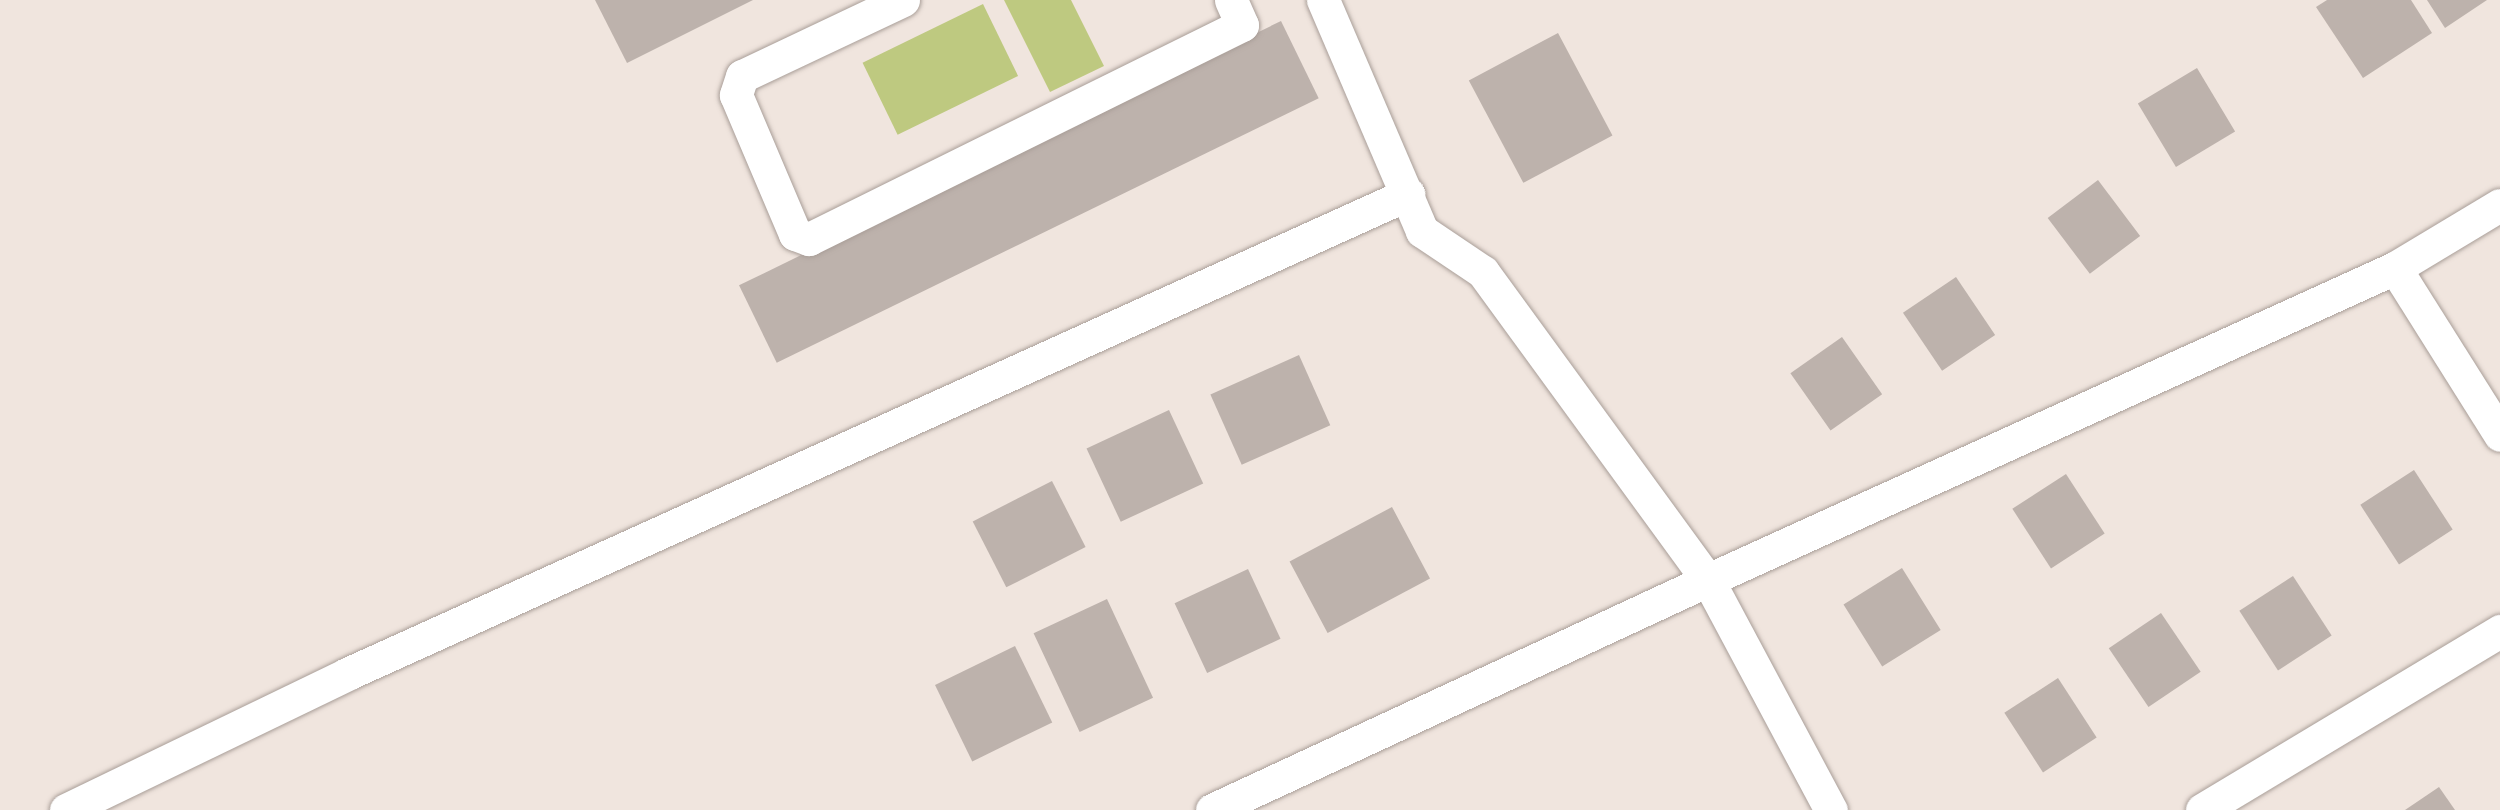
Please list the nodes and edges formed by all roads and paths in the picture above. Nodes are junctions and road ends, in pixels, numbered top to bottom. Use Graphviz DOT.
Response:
graph roads {
  1 [pos="903,0"];
  2 [pos="1231,0"];
  3 [pos="1323,0"];
  4 [pos="1408,194"];
  5 [pos="2500,205"];
  6 [pos="2395,268"];
  7 [pos="2500,435"];
  8 [pos="1708,580"];
  9 [pos="2500,630"];
  10 [pos="66,810"];
  11 [pos="1212,810"];
  12 [pos="1831,810"];
  13 [pos="2202,810"];
  1 -- 2 [label="street"];
  3 -- 4 [label="street"];
  4 -- 8 [label="street"];
  4 -- 10 [label="street"];
  5 -- 6 [label="street"];
  6 -- 7 [label="street"];
  6 -- 8 [label="street"];
  8 -- 11 [label="street"];
  8 -- 12 [label="street"];
  9 -- 13 [label="street"];
}
